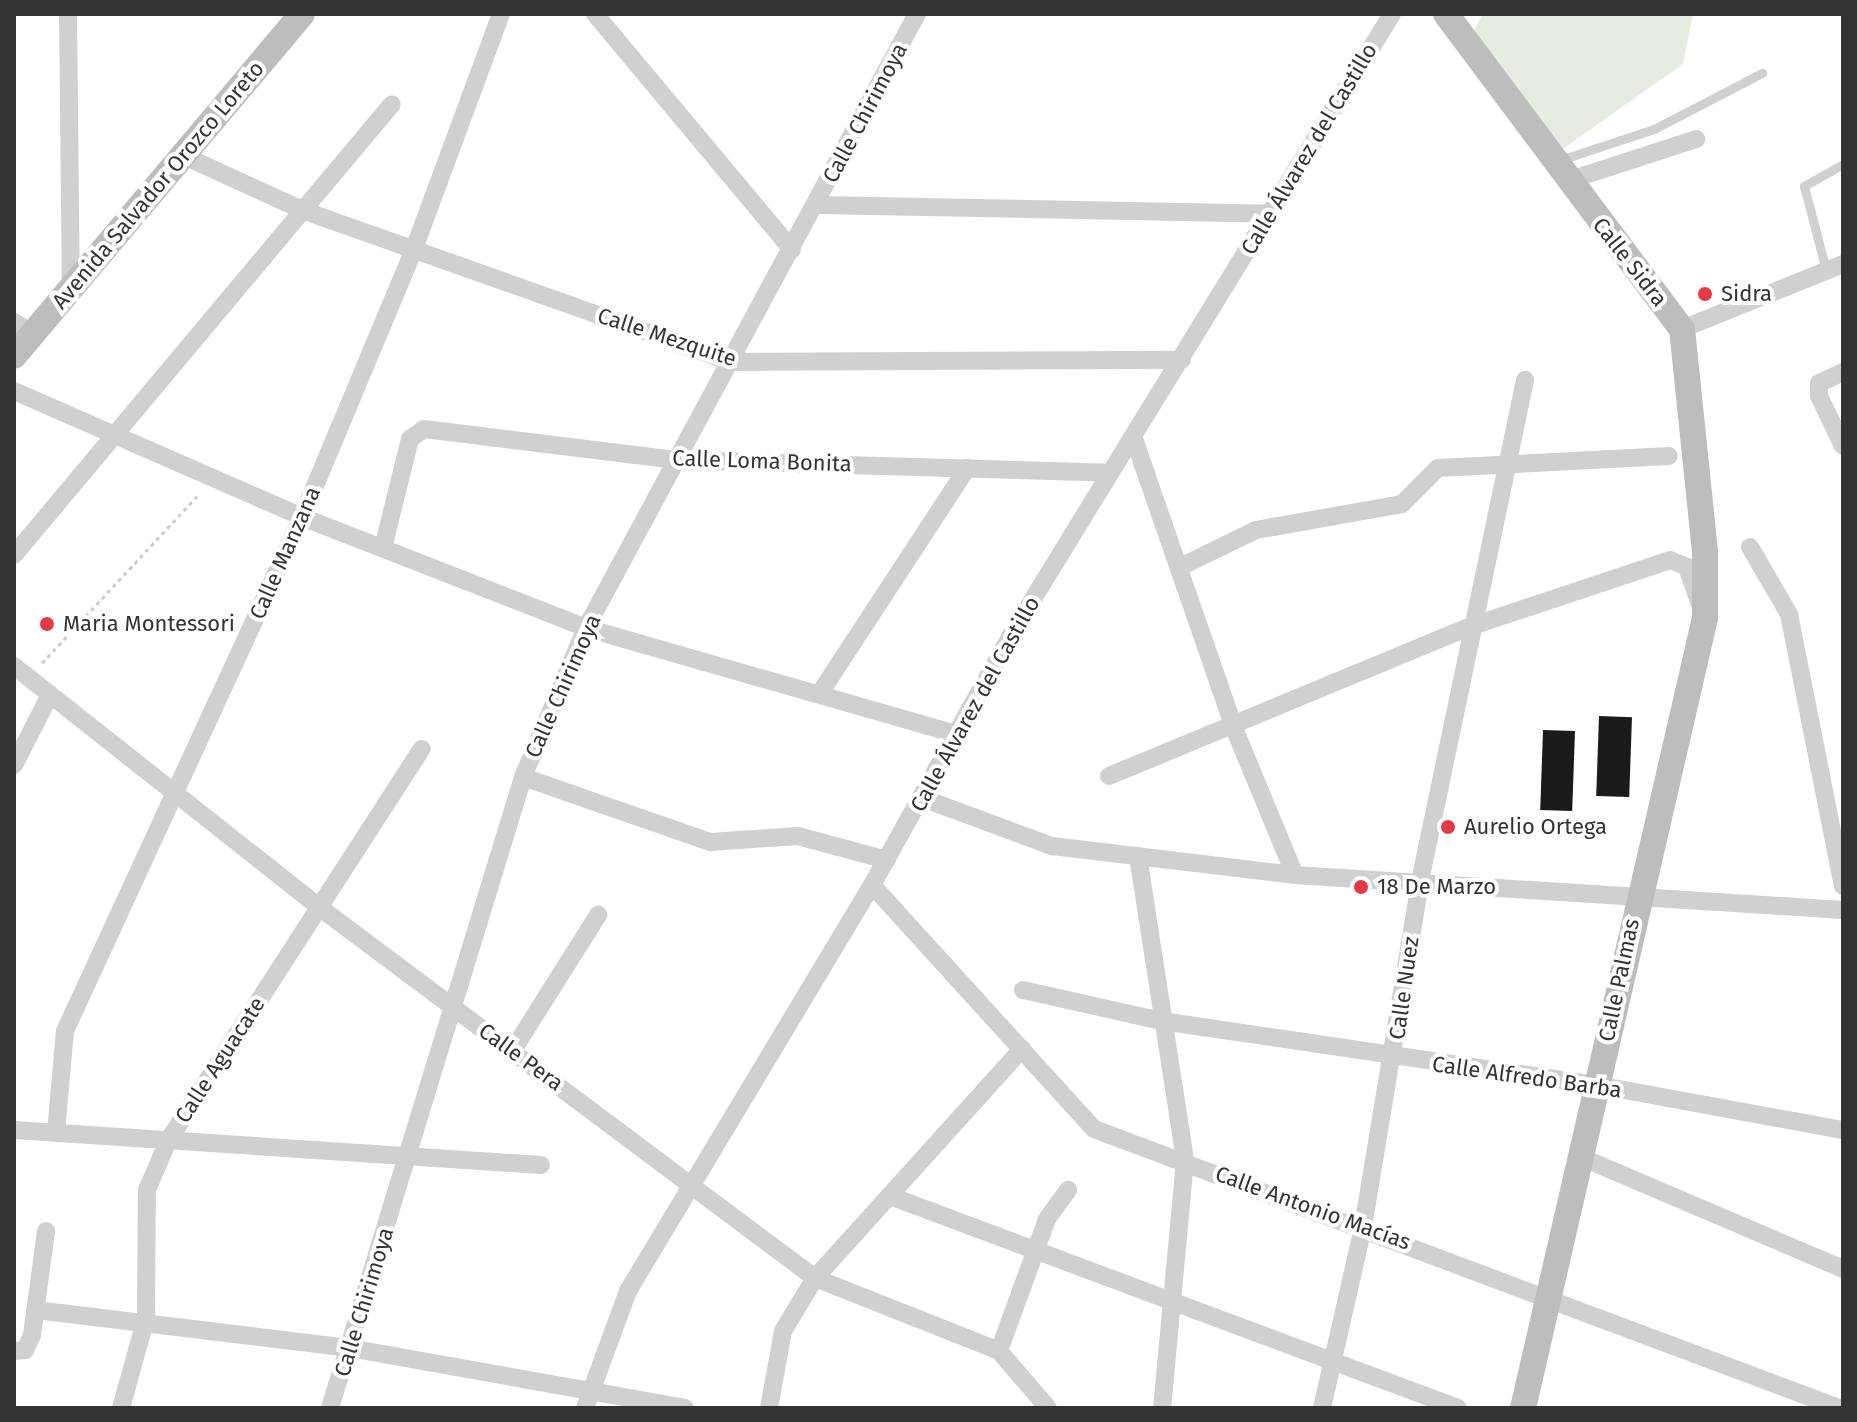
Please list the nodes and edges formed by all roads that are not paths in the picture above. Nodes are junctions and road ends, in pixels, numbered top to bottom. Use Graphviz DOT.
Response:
graph roads {
  1 [pos="68,14"];
  2 [pos="302,14"];
  3 [pos="501,14"];
  4 [pos="595,14"];
  5 [pos="917,14"];
  6 [pos="1392,14"];
  7 [pos="1446,14"];
  8 [pos="1762,73"];
  9 [pos="392,104"];
  10 [pos="1696,139"];
  11 [pos="182,155"];
  12 [pos="1843,164"];
  13 [pos="1560,172"];
  14 [pos="817,205"];
  15 [pos="302,210"];
  16 [pos="1269,214"];
  17 [pos="414,249"];
  18 [pos="792,250"];
  19 [pos="1834,267"];
  20 [pos="71,290"];
  21 [pos="24,328"];
  22 [pos="1682,329"];
  23 [pos="14,356"];
  24 [pos="1182,360"];
  25 [pos="731,362"];
  26 [pos="1843,372"];
  27 [pos="1525,380"];
  28 [pos="14,391"];
  29 [pos="110,435"];
  30 [pos="1133,436"];
  31 [pos="1843,446"];
  32 [pos="1669,456"];
  33 [pos="678,460"];
  34 [pos="1509,466"];
  35 [pos="967,468"];
  36 [pos="1110,473"];
  37 [pos="302,517"];
  38 [pos="384,544"];
  39 [pos="1750,547"];
  40 [pos="1705,552"];
  41 [pos="14,555"];
  42 [pos="1182,566"];
  43 [pos="1705,618"];
  44 [pos="1472,626"];
  45 [pos="586,628"];
  46 [pos="21,672"];
  47 [pos="820,693"];
  48 [pos="50,695"];
  49 [pos="1234,728"];
  50 [pos="959,735"];
  51 [pos="422,749"];
  52 [pos="14,765"];
  53 [pos="1109,776"];
  54 [pos="523,777"];
  55 [pos="176,796"];
  56 [pos="922,798"];
  57 [pos="1138,856"];
  58 [pos="887,860"];
  59 [pos="1295,875"];
  60 [pos="1420,881"];
  61 [pos="872,885"];
  62 [pos="1843,886"];
  63 [pos="1637,894"];
  64 [pos="319,907"];
  65 [pos="1843,910"];
  66 [pos="598,915"];
  67 [pos="1023,990"];
  68 [pos="453,1007"];
  69 [pos="1162,1021"];
  70 [pos="1022,1049"];
  71 [pos="513,1050"];
  72 [pos="1394,1060"];
  73 [pos="1597,1085"];
  74 [pos="14,1130"];
  75 [pos="1843,1130"];
  76 [pos="56,1133"];
  77 [pos="168,1141"];
  78 [pos="411,1151"];
  79 [pos="1583,1158"];
  80 [pos="1185,1161"];
  81 [pos="541,1165"];
  82 [pos="696,1186"];
  83 [pos="1068,1190"];
  84 [pos="890,1196"];
  85 [pos="1363,1227"];
  86 [pos="46,1231"];
  87 [pos="1035,1256"];
  88 [pos="1843,1269"];
  89 [pos="815,1278"];
  90 [pos="1547,1295"];
  91 [pos="1170,1302"];
  92 [pos="36,1310"];
  93 [pos="146,1318"];
  94 [pos="349,1348"];
  95 [pos="20,1350"];
  96 [pos="999,1351"];
  97 [pos="1332,1364"];
  98 [pos="587,1401"];
  99 [pos="121,1408"];
  100 [pos="330,1408"];
  101 [pos="685,1408"];
  102 [pos="769,1408"];
  103 [pos="1048,1408"];
  104 [pos="1162,1408"];
  105 [pos="1322,1408"];
  106 [pos="1458,1408"];
  107 [pos="1523,1408"];
  108 [pos="1839,1408"];
  1 -- 20 [label="street"];
  2 -- 11 [label="street, Avenida Salvador Orozco Loreto"];
  3 -- 17 [label="street, Calle Manzana"];
  4 -- 18 [label="street"];
  5 -- 14 [label="street, Calle Chirimoya"];
  6 -- 16 [label="street, Calle Álvarez del Castillo"];
  7 -- 13 [label="street, Calle Sidra"];
  8 -- 13 [label="lane"];
  9 -- 15 [label="street"];
  10 -- 13 [label="street"];
  11 -- 15 [label="street, Calle Mezquite"];
  11 -- 20 [label="street, Avenida Salvador Orozco Loreto"];
  12 -- 19 [label="lane"];
  13 -- 22 [label="street, Calle Sidra"];
  14 -- 16 [label="street"];
  14 -- 18 [label="street, Calle Chirimoya"];
  15 -- 17 [label="street, Calle Mezquite"];
  15 -- 29 [label="street"];
  16 -- 24 [label="street, Calle Álvarez del Castillo"];
  17 -- 25 [label="street, Calle Mezquite"];
  17 -- 37 [label="street, Calle Manzana"];
  18 -- 25 [label="street, Calle Chirimoya"];
  19 -- 22 [label="street"];
  20 -- 21 [label="street, Avenida Salvador Orozco Loreto"];
  21 -- 23 [label="street, Avenida Salvador Orozco Loreto"];
  22 -- 40 [label="street, Calle Sidra"];
  24 -- 25 [label="street, Calle Mezquite"];
  24 -- 30 [label="street, Calle Álvarez del Castillo"];
  25 -- 33 [label="street, Calle Chirimoya"];
  26 -- 31 [label="street"];
  27 -- 34 [label="street, Calle Nuez"];
  28 -- 29 [label="street"];
  29 -- 37 [label="street"];
  29 -- 41 [label="street"];
  30 -- 36 [label="street, Calle Álvarez del Castillo"];
  30 -- 42 [label="street"];
  32 -- 34 [label="street"];
  33 -- 35 [label="street, Calle Loma Bonita"];
  33 -- 38 [label="street, Calle Loma Bonita"];
  33 -- 45 [label="street, Calle Chirimoya"];
  34 -- 42 [label="street"];
  34 -- 44 [label="street, Calle Nuez"];
  35 -- 36 [label="street, Calle Loma Bonita"];
  35 -- 47 [label="street"];
  36 -- 50 [label="street, Calle Álvarez del Castillo"];
  37 -- 38 [label="street"];
  37 -- 55 [label="street, Calle Manzana"];
  38 -- 45 [label="street"];
  39 -- 62 [label="street"];
  40 -- 43 [label="street, Calle Palmas"];
  42 -- 49 [label="street"];
  43 -- 44 [label="street"];
  43 -- 63 [label="street, Calle Palmas"];
  44 -- 49 [label="street"];
  44 -- 60 [label="street, Calle Nuez"];
  45 -- 47 [label="street"];
  45 -- 54 [label="street, Calle Chirimoya"];
  46 -- 48 [label="street, Calle Pera"];
  47 -- 50 [label="street"];
  48 -- 52 [label="street"];
  48 -- 55 [label="street, Calle Pera"];
  49 -- 53 [label="street"];
  49 -- 59 [label="street"];
  50 -- 56 [label="street, Calle Álvarez del Castillo"];
  51 -- 64 [label="street, Calle Aguacate"];
  54 -- 58 [label="street"];
  54 -- 68 [label="street, Calle Chirimoya"];
  55 -- 64 [label="street, Calle Pera"];
  55 -- 76 [label="street, Calle Manzana"];
  56 -- 57 [label="street"];
  56 -- 58 [label="street, Calle Álvarez del Castillo"];
  57 -- 59 [label="street"];
  57 -- 69 [label="street"];
  58 -- 61 [label="street, Calle Álvarez del Castillo"];
  59 -- 60 [label="street"];
  60 -- 63 [label="street"];
  60 -- 72 [label="street, Calle Nuez"];
  61 -- 70 [label="street, Calle Antonio Macías"];
  61 -- 82 [label="street, Calle Álvarez del Castillo"];
  63 -- 65 [label="street"];
  63 -- 73 [label="street, Calle Palmas"];
  64 -- 68 [label="street, Calle Pera"];
  64 -- 77 [label="street, Calle Aguacate"];
  66 -- 71 [label="street"];
  67 -- 69 [label="street, Calle Alfredo Barba"];
  68 -- 71 [label="street, Calle Pera"];
  68 -- 78 [label="street, Calle Chirimoya"];
  69 -- 72 [label="street, Calle Alfredo Barba"];
  69 -- 80 [label="street"];
  70 -- 80 [label="street, Calle Antonio Macías"];
  70 -- 84 [label="street"];
  71 -- 82 [label="street, Calle Pera"];
  72 -- 73 [label="street, Calle Alfredo Barba"];
  72 -- 85 [label="street, Calle Nuez"];
  73 -- 75 [label="street, Calle Alfredo Barba"];
  73 -- 79 [label="street, Calle Palmas"];
  74 -- 76 [label="street"];
  76 -- 77 [label="street"];
  77 -- 78 [label="street"];
  77 -- 93 [label="street, Calle Aguacate"];
  78 -- 81 [label="street"];
  78 -- 94 [label="street, Calle Chirimoya"];
  79 -- 88 [label="street"];
  79 -- 90 [label="street, Calle Palmas"];
  80 -- 85 [label="street, Calle Antonio Macías"];
  80 -- 91 [label="street"];
  82 -- 89 [label="street, Calle Pera"];
  82 -- 98 [label="street, Calle Álvarez del Castillo"];
  83 -- 87 [label="street"];
  84 -- 87 [label="street"];
  84 -- 89 [label="street"];
  85 -- 90 [label="street, Calle Antonio Macías"];
  85 -- 97 [label="street, Calle Nuez"];
  86 -- 92 [label="street"];
  87 -- 91 [label="street"];
  87 -- 96 [label="street"];
  89 -- 96 [label="street, Calle Pera"];
  89 -- 102 [label="street"];
  90 -- 107 [label="street, Calle Palmas"];
  90 -- 108 [label="street, Calle Antonio Macías"];
  91 -- 97 [label="street"];
  91 -- 104 [label="street"];
  92 -- 93 [label="street"];
  92 -- 95 [label="street"];
  93 -- 94 [label="street"];
  93 -- 99 [label="street, Calle Aguacate"];
  94 -- 98 [label="street"];
  94 -- 100 [label="street, Calle Chirimoya"];
  96 -- 103 [label="street, Calle Pera"];
  97 -- 105 [label="street, Calle Nuez"];
  97 -- 106 [label="street"];
  98 -- 101 [label="street"];
}
